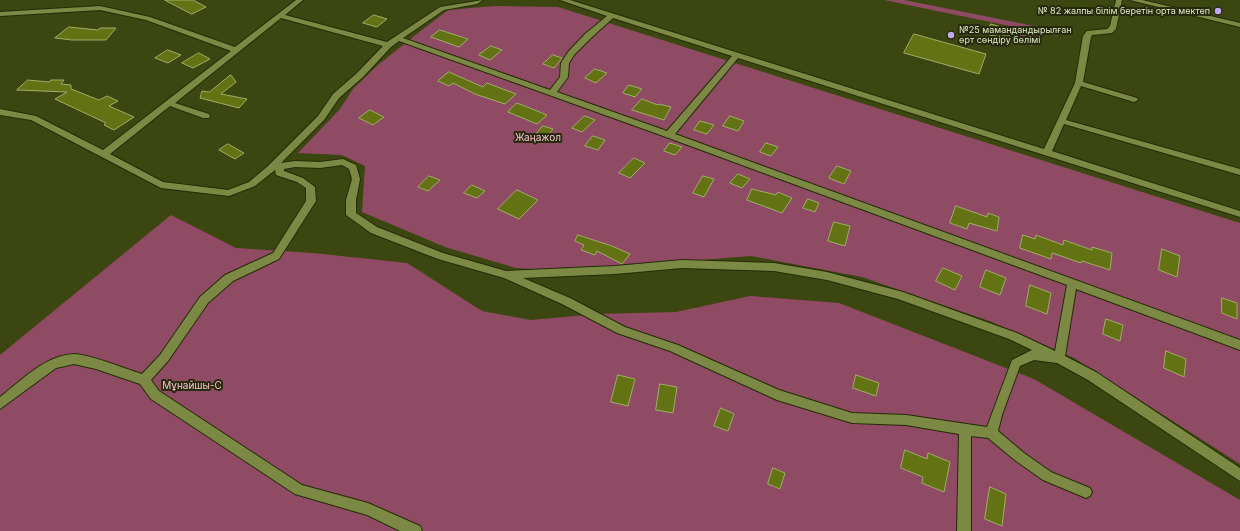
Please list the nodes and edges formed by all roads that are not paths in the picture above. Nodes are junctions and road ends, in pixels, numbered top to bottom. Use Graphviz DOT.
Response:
graph roads {
  1 [pos="300,0"];
  2 [pos="454,0"];
  3 [pos="480,0"];
  4 [pos="563,0"];
  5 [pos="1119,0"];
  6 [pos="1133,0"];
  7 [pos="462,4"];
  8 [pos="0,14"];
  9 [pos="280,16"];
  10 [pos="612,16"];
  11 [pos="1240,25"];
  12 [pos="397,38"];
  13 [pos="388,45"];
  14 [pos="236,50"];
  15 [pos="737,55"];
  16 [pos="1079,83"];
  17 [pos="551,94"];
  18 [pos="1134,100"];
  19 [pos="168,103"];
  20 [pos="0,112"];
  21 [pos="206,116"];
  22 [pos="1062,121"];
  23 [pos="668,136"];
  24 [pos="1047,153"];
  25 [pos="104,154"];
  26 [pos="275,167"];
  27 [pos="1240,172"];
  28 [pos="1240,214"];
  29 [pos="506,275"];
  30 [pos="1072,284"];
  31 [pos="1240,345"];
  32 [pos="1059,358"];
  33 [pos="144,380"];
  34 [pos="0,404"];
  35 [pos="965,429"];
  36 [pos="992,433"];
  37 [pos="1240,474"];
  38 [pos="1086,492"];
  39 [pos="415,531"];
  40 [pos="964,531"];
  1 -- 9 [label="street"];
  2 -- 7 [label="street"];
  3 -- 7 [label="street"];
  4 -- 10 [label="street"];
  5 -- 16 [label="street"];
  6 -- 11 [label="street"];
  7 -- 12 [label="street"];
  8 -- 14 [label="street"];
  9 -- 13 [label="street"];
  9 -- 14 [label="street"];
  10 -- 15 [label="street"];
  10 -- 17 [label="street"];
  12 -- 13 [label="street"];
  12 -- 17 [label="street"];
  13 -- 26 [label="street"];
  14 -- 19 [label="street"];
  15 -- 23 [label="street"];
  15 -- 24 [label="street"];
  16 -- 18 [label="street"];
  16 -- 22 [label="street"];
  17 -- 23 [label="street"];
  19 -- 21 [label="street"];
  19 -- 25 [label="street"];
  20 -- 25 [label="street"];
  22 -- 24 [label="street"];
  22 -- 27 [label="street"];
  23 -- 30 [label="street"];
  24 -- 28 [label="street"];
  25 -- 26 [label="street"];
  26 -- 29 [label="street"];
  26 -- 33 [label="street"];
  29 -- 32 [label="street"];
  29 -- 35 [label="street"];
  30 -- 31 [label="street"];
  30 -- 32 [label="street"];
  32 -- 36 [label="street"];
  32 -- 37 [label="street"];
  33 -- 34 [label="street"];
  33 -- 39 [label="street"];
  35 -- 36 [label="street"];
  35 -- 40 [label="street"];
  36 -- 38 [label="street"];
}
